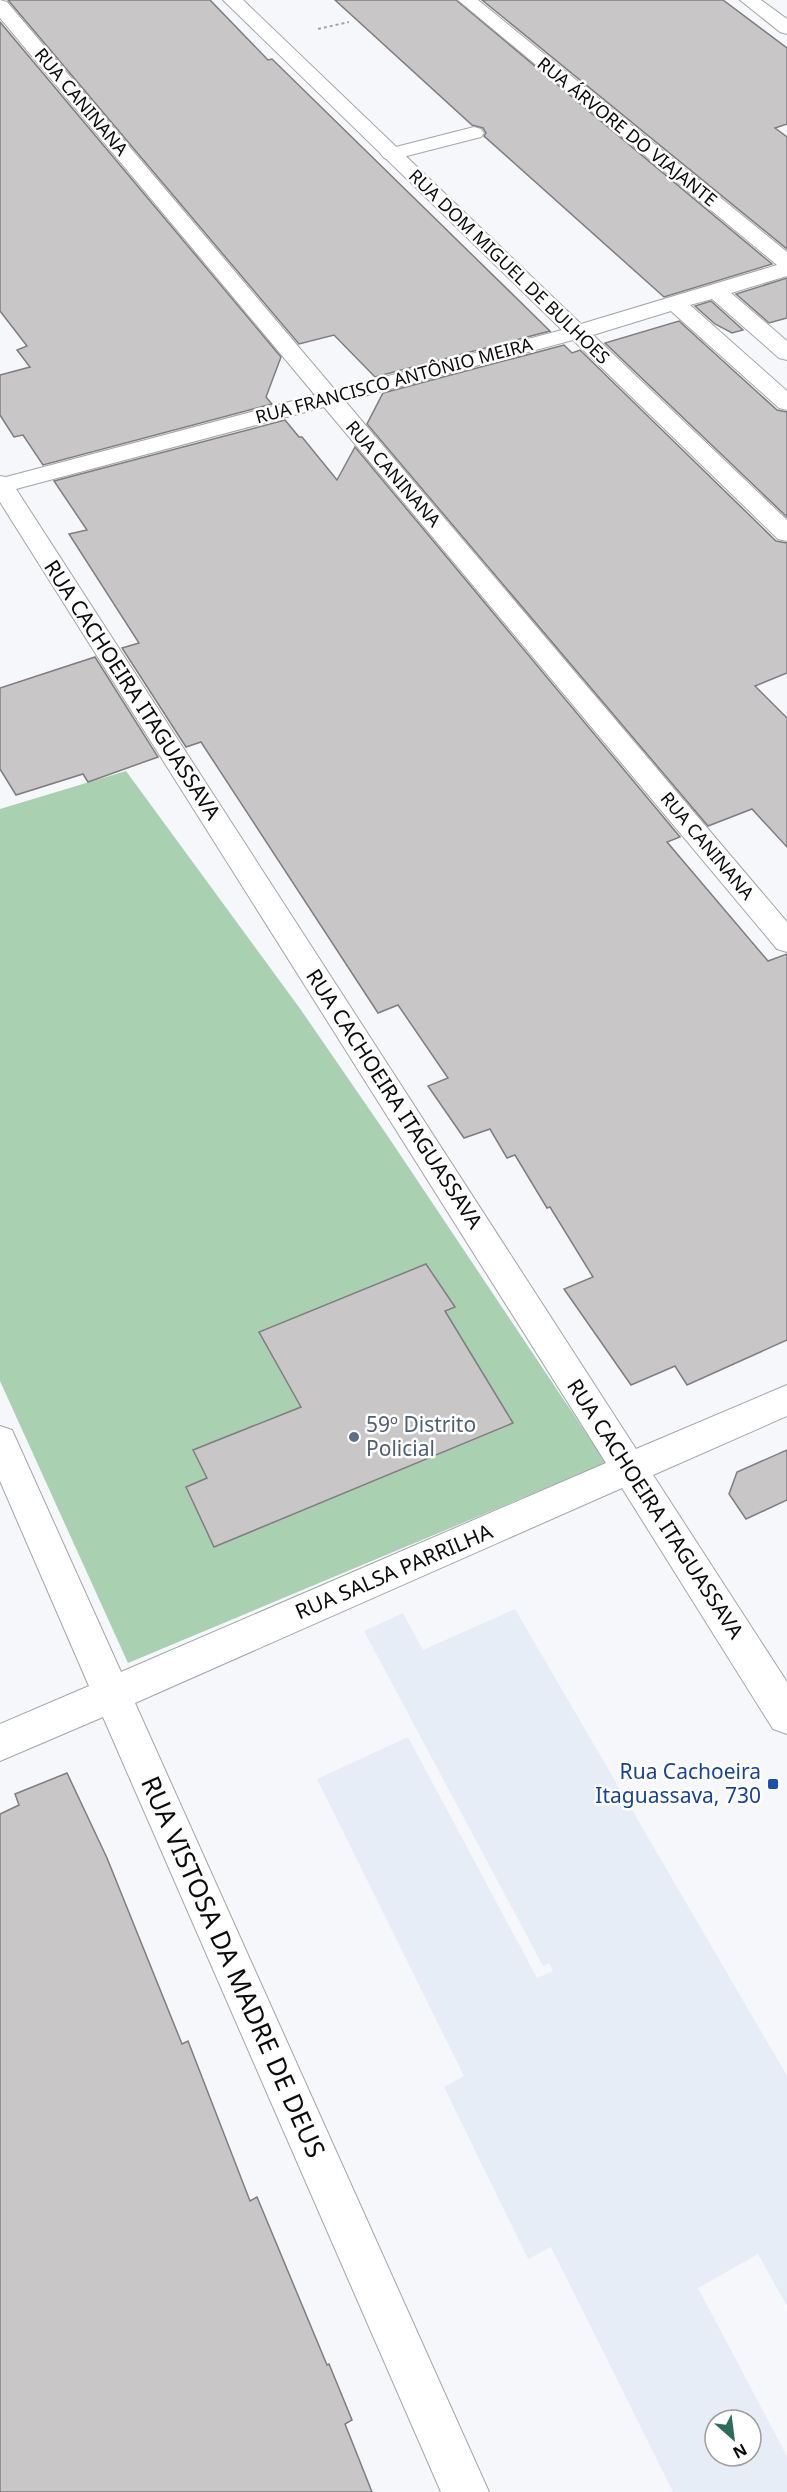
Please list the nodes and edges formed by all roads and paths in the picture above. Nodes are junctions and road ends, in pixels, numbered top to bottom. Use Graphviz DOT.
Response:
graph roads {
  1 [pos="232,0"];
  2 [pos="467,0"];
  3 [pos="749,0"];
  4 [pos="0,6"];
  5 [pos="787,28"];
  6 [pos="474,133"];
  7 [pos="391,154"];
  8 [pos="787,263"];
  9 [pos="787,269"];
  10 [pos="717,291"];
  11 [pos="676,304"];
  12 [pos="578,332"];
  13 [pos="787,353"];
  14 [pos="328,398"];
  15 [pos="787,403"];
  16 [pos="1,485"];
  17 [pos="787,534"];
  18 [pos="787,942"];
  19 [pos="787,1400"];
  20 [pos="0,1442"];
  21 [pos="630,1470"];
  22 [pos="112,1694"];
  23 [pos="787,1716"];
  24 [pos="0,1743"];
  25 [pos="465,2492"];
  1 -- 7 [label="street, RUA DOM MIGUEL DE BULHOES"];
  2 -- 8 [label="street, RUA ÁRVORE DO VIAJANTE"];
  3 -- 5 [label="street"];
  4 -- 14 [label="street, RUA CANINANA"];
  6 -- 7 [label="street"];
  7 -- 12 [label="street, RUA DOM MIGUEL DE BULHOES"];
  9 -- 10 [label="street, RUA FRANCISCO ANTÔNIO MEIRA"];
  10 -- 11 [label="street, RUA FRANCISCO ANTÔNIO MEIRA"];
  10 -- 13 [label="street"];
  11 -- 12 [label="street, RUA FRANCISCO ANTÔNIO MEIRA"];
  11 -- 15 [label="street"];
  12 -- 14 [label="street, RUA FRANCISCO ANTÔNIO MEIRA"];
  12 -- 17 [label="street, RUA DOM MIGUEL DE BULHOES"];
  14 -- 16 [label="street, RUA FRANCISCO ANTÔNIO MEIRA"];
  14 -- 18 [label="street, RUA CANINANA"];
  16 -- 21 [label="street, RUA CACHOEIRA ITAGUASSAVA"];
  19 -- 21 [label="street, RUA SALSA PARRILHA"];
  20 -- 22 [label="street, RUA VISTOSA DA MADRE DE DEUS"];
  21 -- 22 [label="street, RUA SALSA PARRILHA"];
  21 -- 23 [label="street, RUA CACHOEIRA ITAGUASSAVA"];
  22 -- 24 [label="street, RUA SALSA PARRILHA"];
  22 -- 25 [label="street, RUA VISTOSA DA MADRE DE DEUS"];
}
